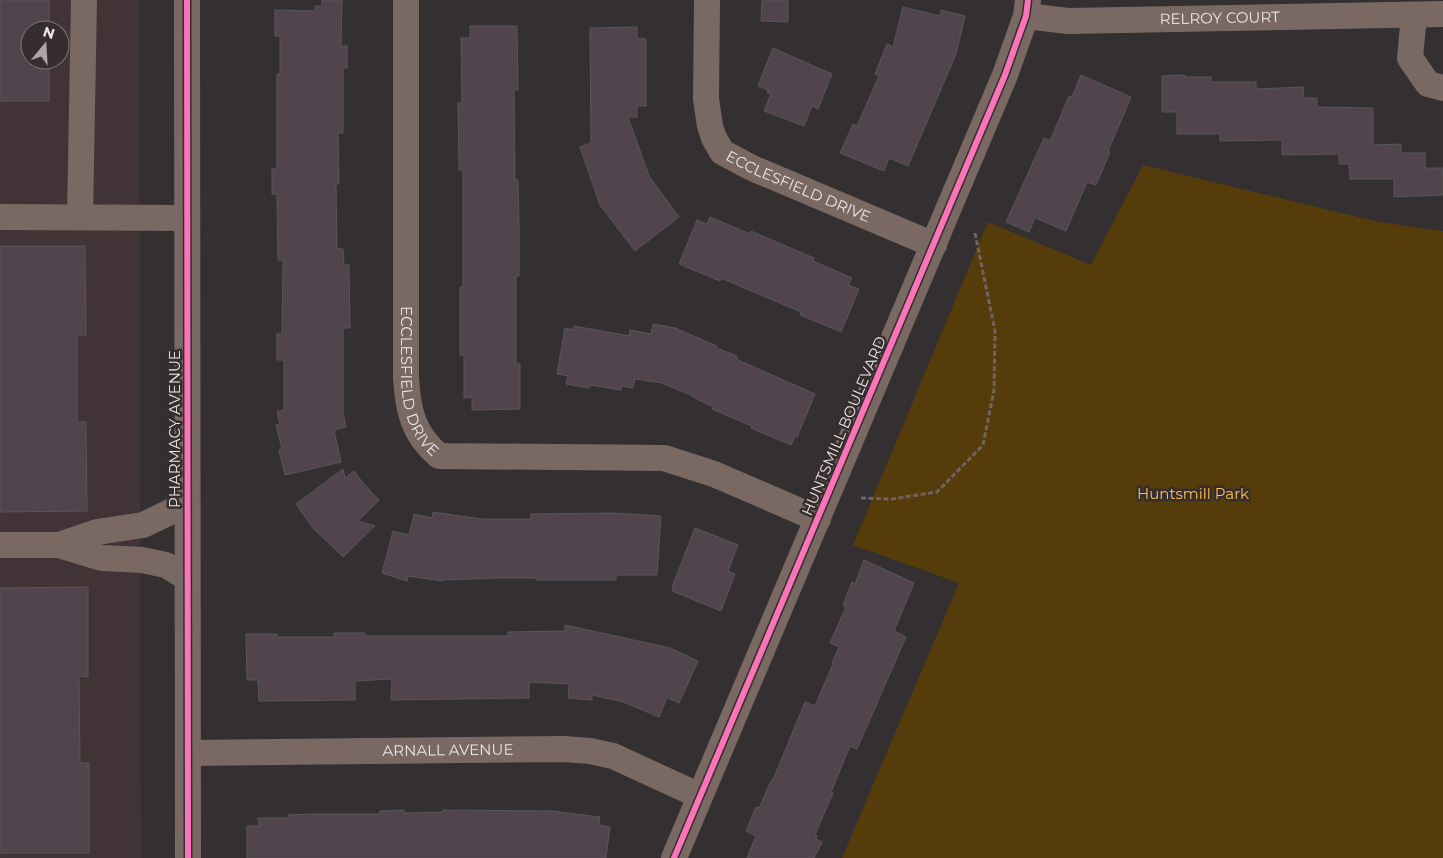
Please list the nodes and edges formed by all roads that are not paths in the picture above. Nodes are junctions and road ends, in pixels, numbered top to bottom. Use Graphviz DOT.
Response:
graph roads {
  1 [pos="84,0"];
  2 [pos="186,0"];
  3 [pos="406,0"];
  4 [pos="707,0"];
  5 [pos="1027,8"];
  6 [pos="1443,14"];
  7 [pos="1414,15"];
  8 [pos="1443,88"];
  9 [pos="0,217"];
  10 [pos="80,217"];
  11 [pos="187,218"];
  12 [pos="934,245"];
  13 [pos="187,504"];
  14 [pos="818,518"];
  15 [pos="0,545"];
  16 [pos="60,545"];
  17 [pos="187,578"];
  18 [pos="188,753"];
  19 [pos="700,796"];
  20 [pos="188,858"];
  21 [pos="674,858"];
  1 -- 10 [label="street"];
  2 -- 11 [label="street, PHARMACY AVENUE"];
  3 -- 14 [label="street, ECCLESFIELD DRIVE"];
  4 -- 12 [label="street, ECCLESFIELD DRIVE"];
  5 -- 7 [label="street, RELROY COURT"];
  5 -- 12 [label="street, HUNTSMILL BOULEVARD"];
  6 -- 7 [label="street, RELROY COURT"];
  7 -- 8 [label="street"];
  9 -- 10 [label="street"];
  10 -- 11 [label="street"];
  11 -- 13 [label="street, PHARMACY AVENUE"];
  12 -- 14 [label="street, HUNTSMILL BOULEVARD"];
  13 -- 16 [label="street"];
  13 -- 17 [label="street, PHARMACY AVENUE"];
  14 -- 19 [label="street, HUNTSMILL BOULEVARD"];
  15 -- 16 [label="street"];
  16 -- 17 [label="street"];
  17 -- 18 [label="street, PHARMACY AVENUE"];
  18 -- 19 [label="street, ARNALL AVENUE"];
  18 -- 20 [label="street, PHARMACY AVENUE"];
  19 -- 21 [label="street, HUNTSMILL BOULEVARD"];
}
